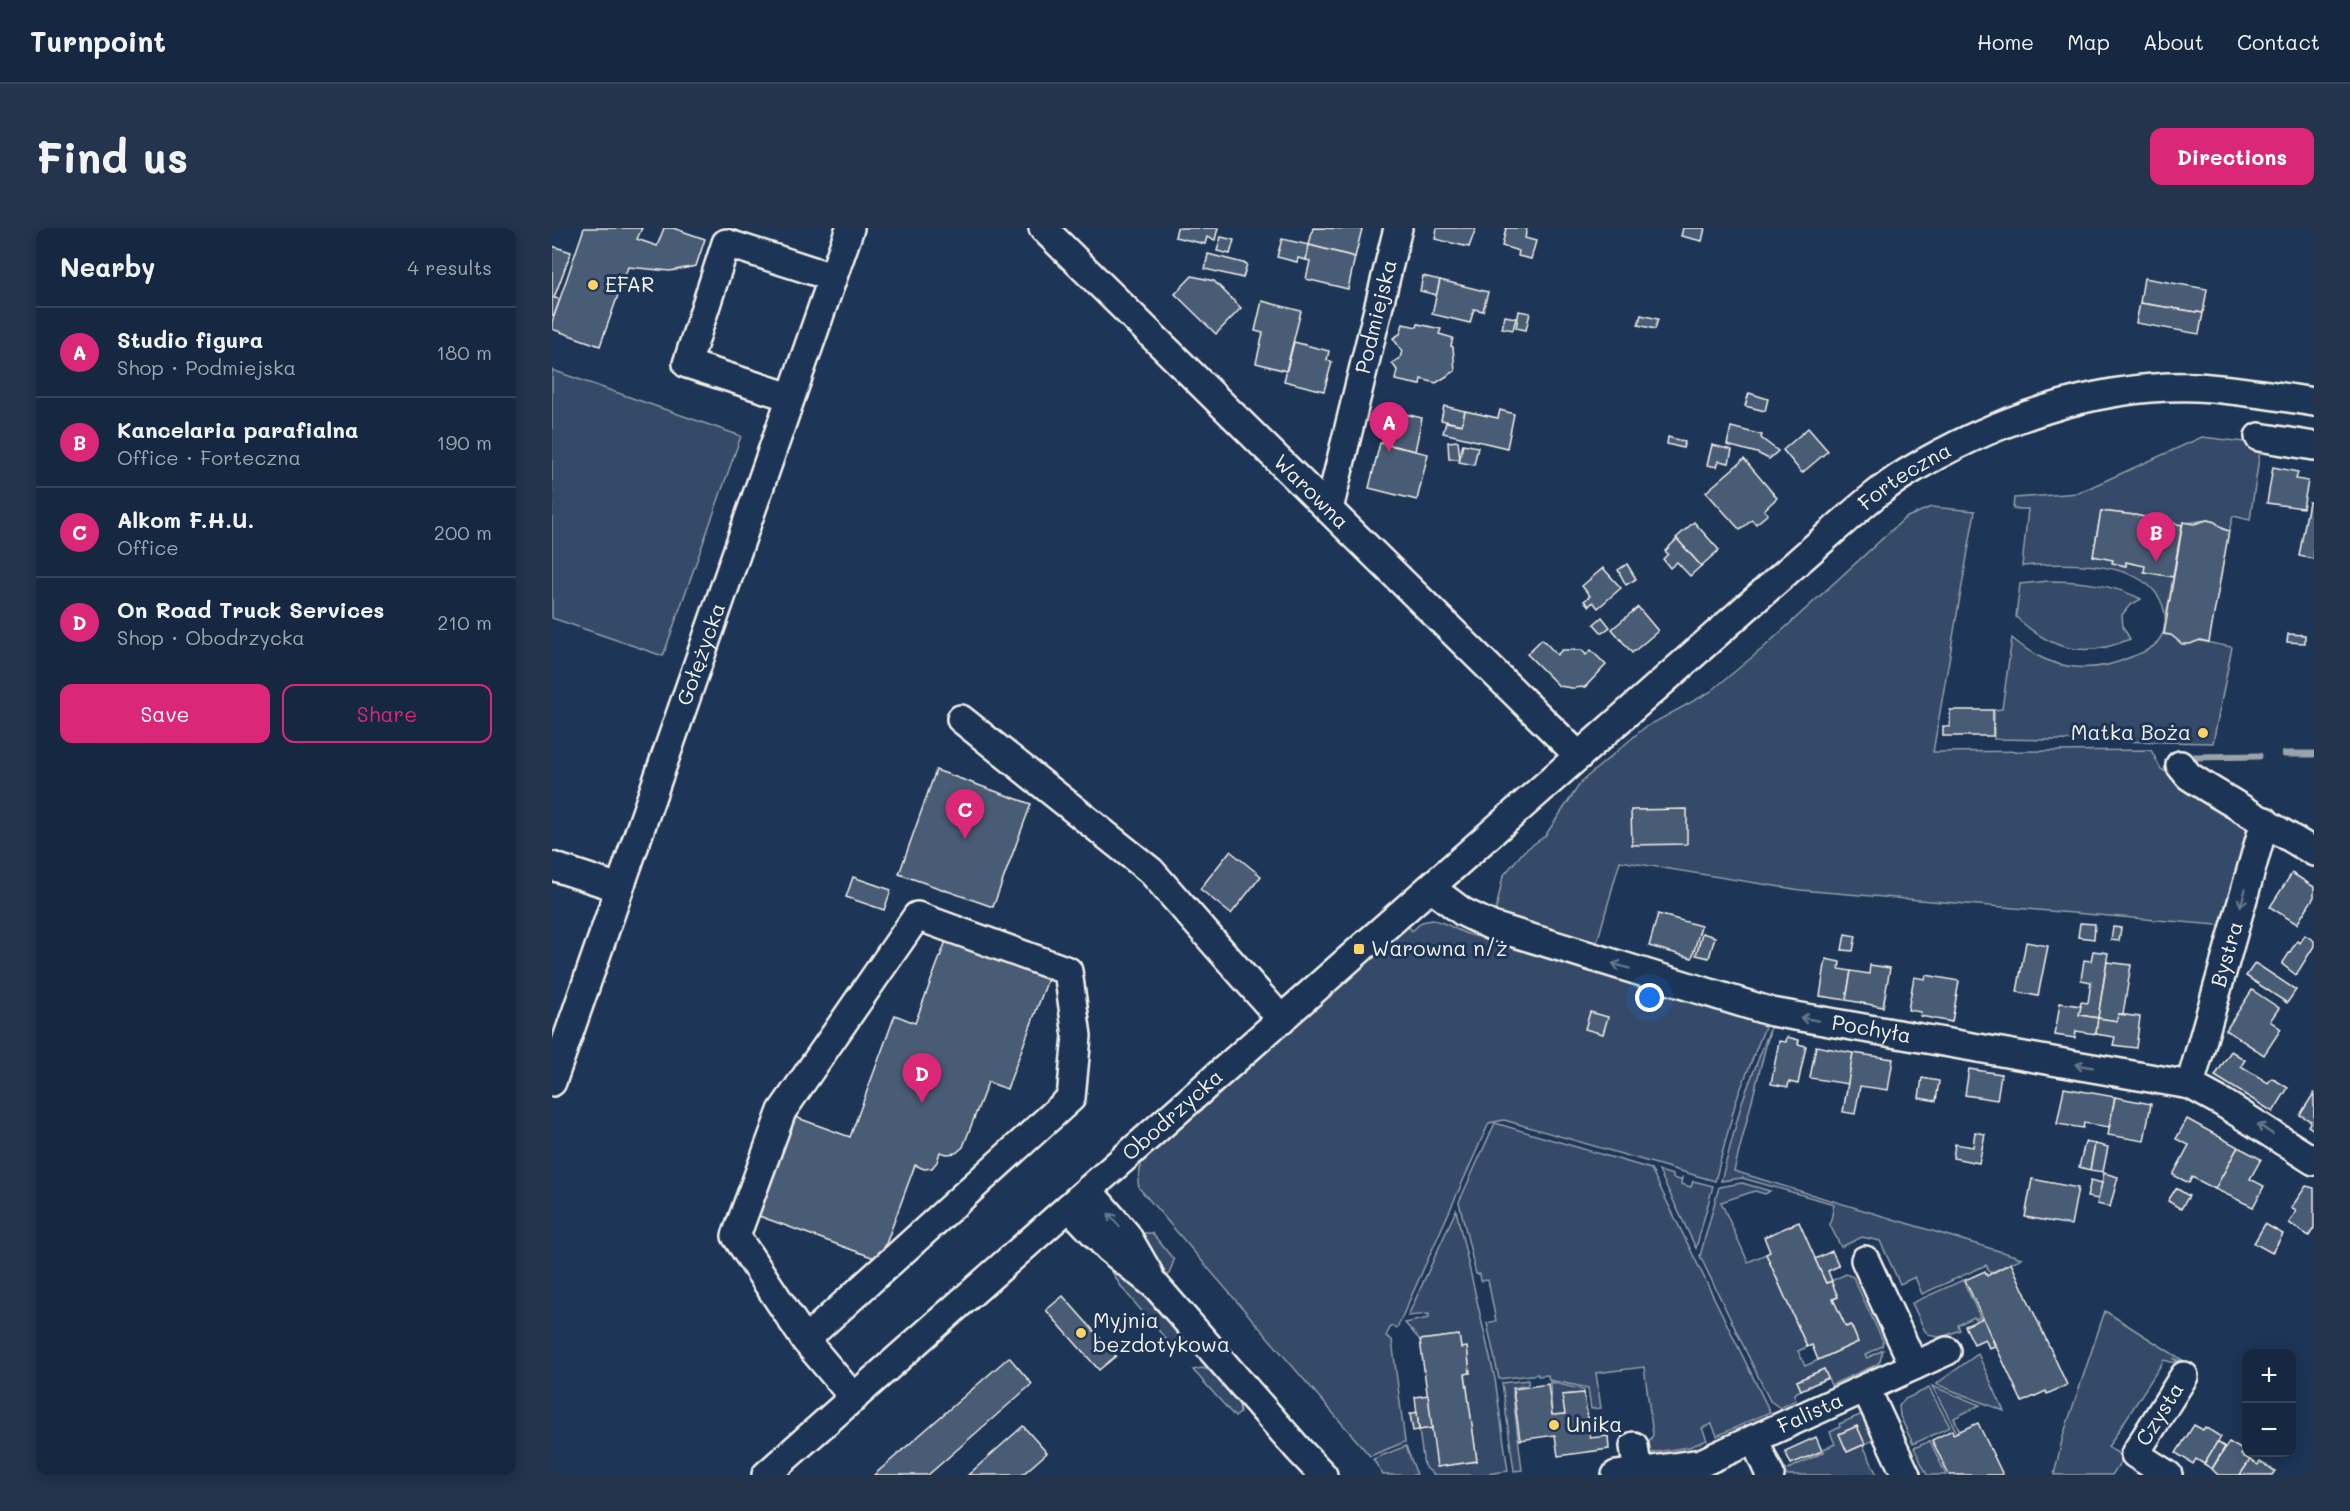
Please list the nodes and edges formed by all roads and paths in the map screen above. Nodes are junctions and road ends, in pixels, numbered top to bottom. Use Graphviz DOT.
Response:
graph roads {
  1 [pos="850,228"];
  2 [pos="1043,228"];
  3 [pos="1398,228"];
  4 [pos="832,277"];
  5 [pos="790,397"];
  6 [pos="2314,402"];
  7 [pos="2259,437"];
  8 [pos="2314,446"];
  9 [pos="1329,509"];
  10 [pos="961,719"];
  11 [pos="1579,756"];
  12 [pos="2180,765"];
  13 [pos="2272,825"];
  14 [pos="2314,852"];
  15 [pos="2267,864"];
  16 [pos="552,866"];
  17 [pos="619,888"];
  18 [pos="1431,888"];
  19 [pos="1282,1020"];
  20 [pos="552,1082"];
  21 [pos="2190,1085"];
  22 [pos="2314,1161"];
  23 [pos="1079,1199"];
  24 [pos="1865,1260"];
  25 [pos="805,1340"];
  26 [pos="1947,1351"];
  27 [pos="1914,1366"];
  28 [pos="2184,1377"];
  29 [pos="1866,1389"];
  30 [pos="854,1398"];
  31 [pos="1754,1439"];
  32 [pos="1634,1446"];
  33 [pos="1299,1450"];
  34 [pos="2129,1465"];
  35 [pos="1630,1474"];
  36 [pos="766,1475"];
  37 [pos="1312,1475"];
  38 [pos="1323,1475"];
  39 [pos="1770,1475"];
  40 [pos="1906,1475"];
  41 [pos="2168,1475"];
  1 -- 4 [label="street, Gołężycka"];
  2 -- 9 [label="street, Warowna"];
  3 -- 9 [label="street, Podmiejska"];
  4 -- 5 [label="street, Gołężycka"];
  4 -- 5 [label="street"];
  5 -- 17 [label="street, Gołężycka"];
  6 -- 11 [label="street, Forteczna"];
  7 -- 8 [label="street"];
  9 -- 11 [label="street, Warowna"];
  10 -- 19 [label="street"];
  11 -- 18 [label="street, Obodrzycka"];
  12 -- 13 [label="street"];
  13 -- 14 [label="street"];
  13 -- 15 [label="street"];
  13 -- 21 [label="street, Bystra, one-way"];
  16 -- 17 [label="street"];
  17 -- 20 [label="street, Gołężycka"];
  18 -- 19 [label="street, Obodrzycka"];
  21 -- 18 [label="street, Pochyła, one-way"];
  19 -- 23 [label="street, Obodrzycka"];
  22 -- 21 [label="street, Pochyła, one-way"];
  23 -- 30 [label="street, Obodrzycka"];
  23 -- 33 [label="street"];
  24 -- 27 [label="street"];
  25 -- 25 [label="street"];
  25 -- 30 [label="street"];
  26 -- 27 [label="street, Falista"];
  27 -- 29 [label="street, Falista"];
  28 -- 34 [label="street, Czysta"];
  29 -- 31 [label="street, Falista"];
  29 -- 40 [label="street, Falista"];
  30 -- 36 [label="street, Obodrzycka"];
  31 -- 35 [label="street, Falista"];
  31 -- 39 [label="street, Falista"];
  32 -- 35 [label="street"];
  33 -- 37 [label="street"];
  33 -- 38 [label="street"];
  34 -- 41 [label="street, Czysta"];
}
